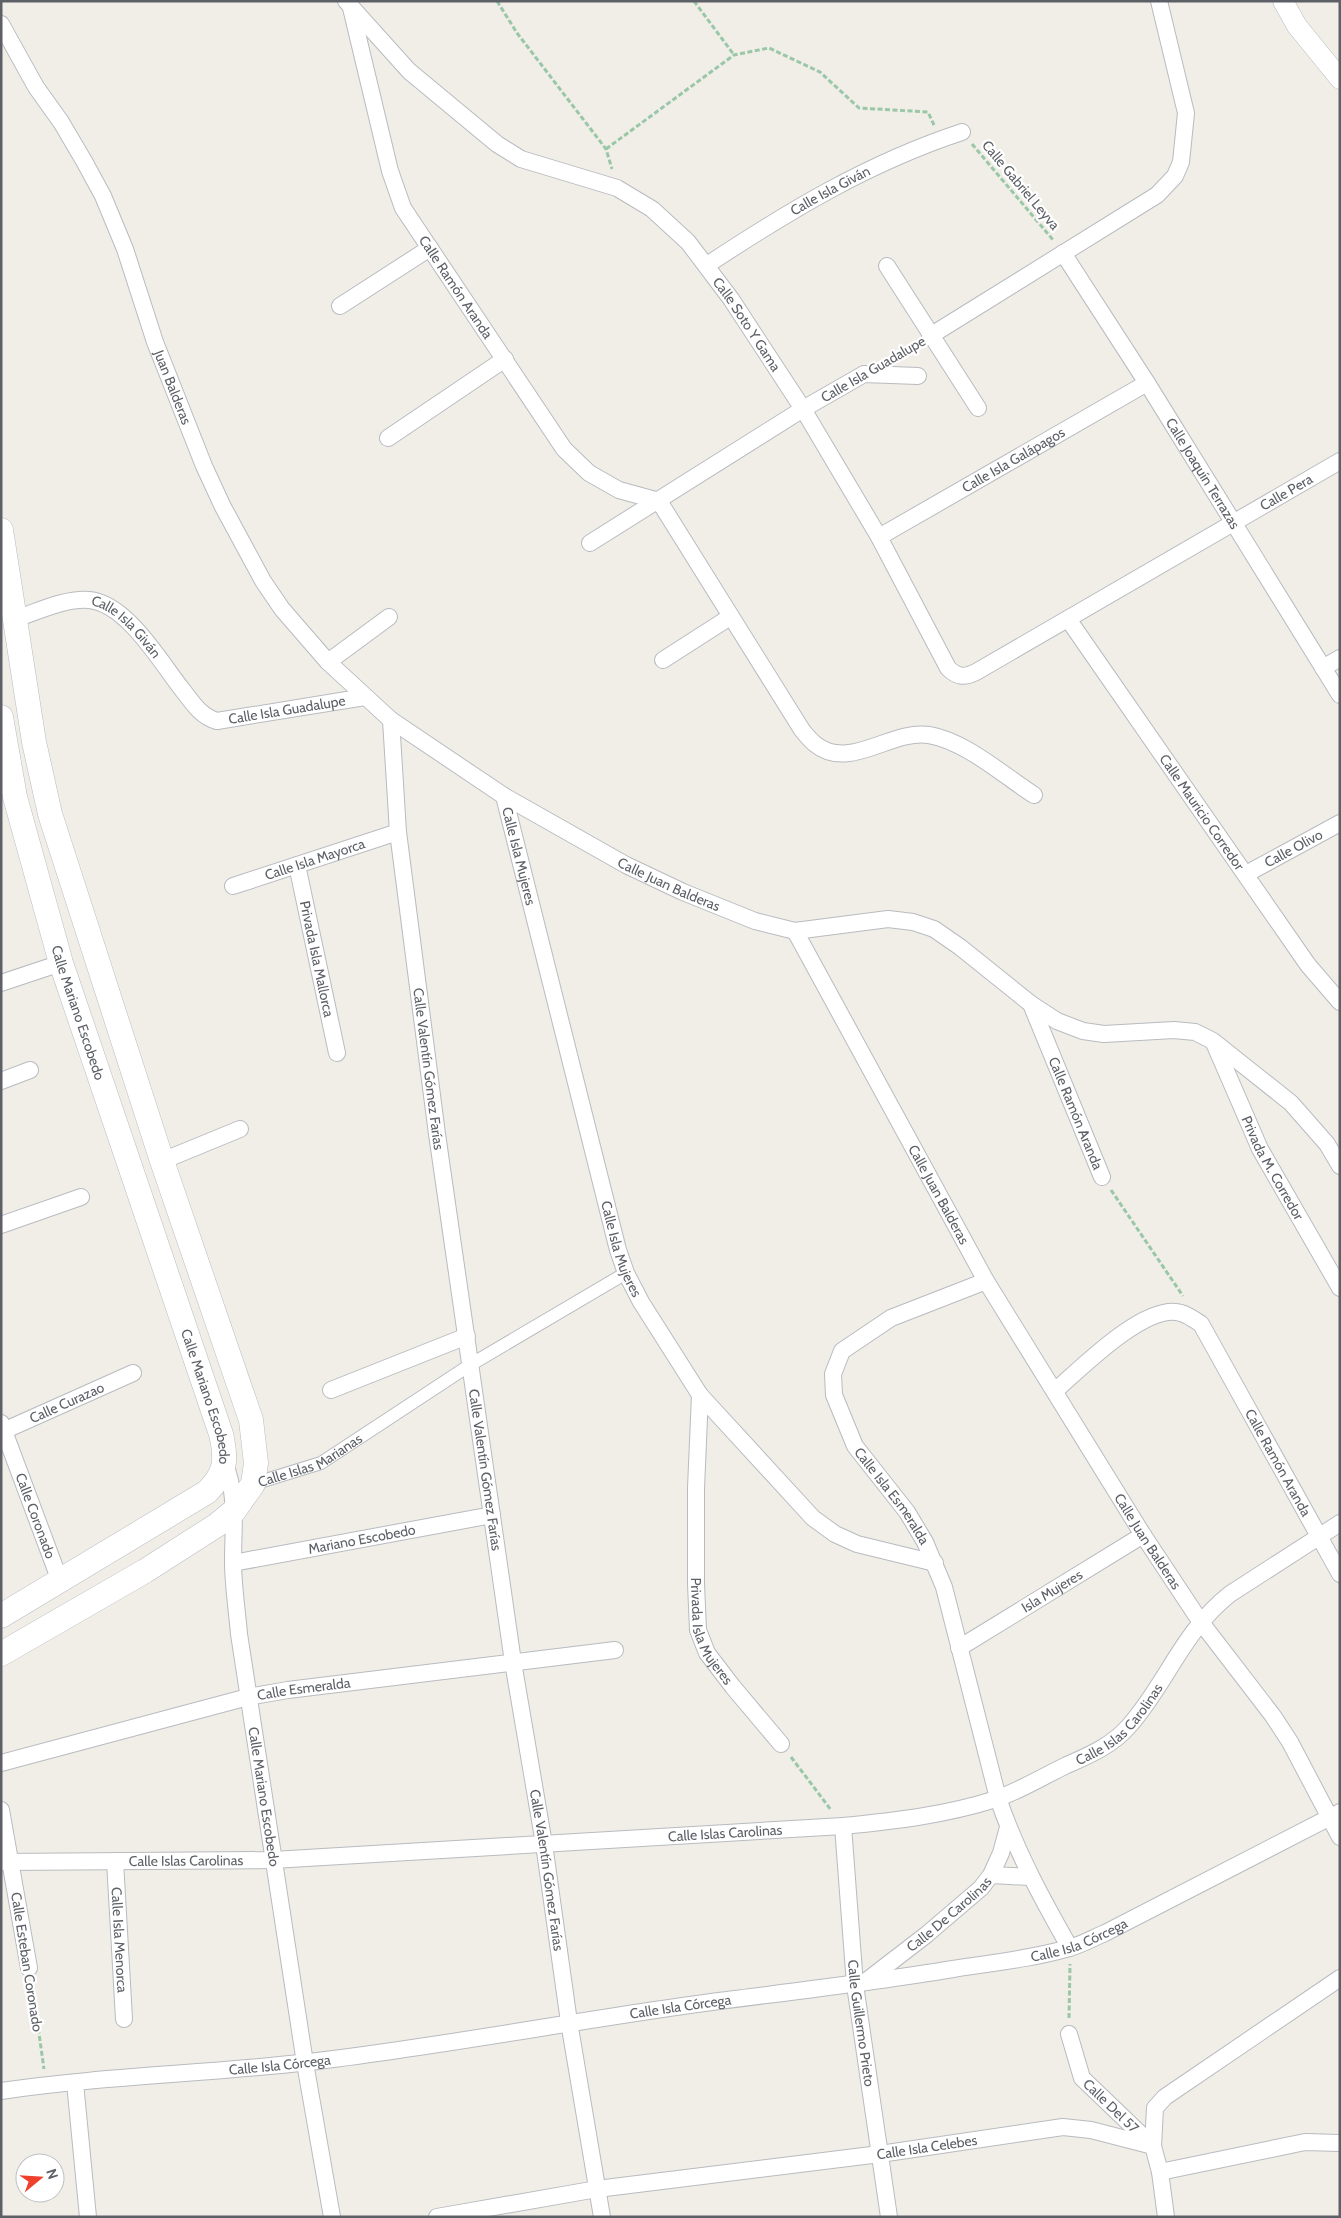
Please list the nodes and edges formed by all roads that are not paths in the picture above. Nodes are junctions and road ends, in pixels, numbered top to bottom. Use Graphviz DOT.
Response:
graph roads {
  1 [pos="1159,1"];
  2 [pos="1283,1"];
  3 [pos="348,3"];
  4 [pos="1,24"];
  5 [pos="1340,80"];
  6 [pos="962,132"];
  7 [pos="430,248"];
  8 [pos="1064,253"];
  9 [pos="707,265"];
  10 [pos="887,266"];
  11 [pos="340,306"];
  12 [pos="930,336"];
  13 [pos="505,359"];
  14 [pos="918,376"];
  15 [pos="1147,383"];
  16 [pos="978,408"];
  17 [pos="803,409"];
  18 [pos="388,438"];
  19 [pos="1340,461"];
  20 [pos="659,501"];
  21 [pos="1234,524"];
  22 [pos="1,530"];
  23 [pos="879,537"];
  24 [pos="590,543"];
  25 [pos="389,617"];
  26 [pos="730,617"];
  27 [pos="15,619"];
  28 [pos="1068,619"];
  29 [pos="1340,658"];
  30 [pos="662,660"];
  31 [pos="328,662"];
  32 [pos="1323,668"];
  33 [pos="960,677"];
  34 [pos="1340,695"];
  35 [pos="365,697"];
  36 [pos="1,717"];
  37 [pos="209,718"];
  38 [pos="391,720"];
  39 [pos="504,796"];
  40 [pos="1034,796"];
  41 [pos="1340,823"];
  42 [pos="398,832"];
  43 [pos="298,865"];
  44 [pos="1246,874"];
  45 [pos="233,886"];
  46 [pos="795,931"];
  47 [pos="61,963"];
  48 [pos="1,983"];
  49 [pos="1340,1002"];
  50 [pos="1031,1004"];
  51 [pos="1213,1041"];
  52 [pos="337,1053"];
  53 [pos="30,1070"];
  54 [pos="1,1081"];
  55 [pos="240,1129"];
  56 [pos="162,1161"];
  57 [pos="1340,1166"];
  58 [pos="1102,1177"];
  59 [pos="81,1197"];
  60 [pos="1,1225"];
  61 [pos="626,1273"];
  62 [pos="986,1281"];
  63 [pos="1340,1288"];
  64 [pos="467,1336"];
  65 [pos="470,1365"];
  66 [pos="133,1373"];
  67 [pos="331,1390"];
  68 [pos="1054,1391"];
  69 [pos="700,1395"];
  70 [pos="2,1429"];
  71 [pos="224,1462"];
  72 [pos="253,1484"];
  73 [pos="234,1511"];
  74 [pos="492,1515"];
  75 [pos="1340,1523"];
  76 [pos="1143,1535"];
  77 [pos="1319,1536"];
  78 [pos="936,1563"];
  79 [pos="233,1564"];
  80 [pos="1340,1574"];
  81 [pos="60,1581"];
  82 [pos="1,1616"];
  83 [pos="1200,1621"];
  84 [pos="959,1648"];
  85 [pos="615,1650"];
  86 [pos="1,1654"];
  87 [pos="513,1662"];
  88 [pos="248,1697"];
  89 [pos="781,1744"];
  90 [pos="1,1763"];
  91 [pos="998,1798"];
  92 [pos="1,1810"];
  93 [pos="1335,1815"];
  94 [pos="843,1826"];
  95 [pos="1008,1827"];
  96 [pos="1340,1837"];
  97 [pos="544,1844"];
  98 [pos="273,1860"];
  99 [pos="115,1861"];
  100 [pos="6,1862"];
  101 [pos="991,1875"];
  102 [pos="1030,1877"];
  103 [pos="1070,1948"];
  104 [pos="29,1968"];
  105 [pos="1340,1978"];
  106 [pos="859,1984"];
  107 [pos="124,2018"];
  108 [pos="569,2022"];
  109 [pos="1069,2034"];
  110 [pos="305,2063"];
  111 [pos="75,2083"];
  112 [pos="1,2091"];
  113 [pos="1340,2143"];
  114 [pos="1153,2146"];
  115 [pos="880,2154"];
  116 [pos="1160,2172"];
  117 [pos="597,2189"];
  118 [pos="88,2217"];
  119 [pos="332,2217"];
  120 [pos="436,2217"];
  121 [pos="602,2217"];
  122 [pos="889,2217"];
  123 [pos="1166,2217"];
  1 -- 8 [label="street, Calle Isla Guadalupe"];
  2 -- 5 [label="street"];
  3 -- 7 [label="street, Calle Ramón Aranda"];
  3 -- 9 [label="street, Calle Soto Y Gama"];
  4 -- 31 [label="street, Juan Balderas"];
  6 -- 9 [label="street, Calle Isla Giván"];
  7 -- 11 [label="street"];
  7 -- 13 [label="street, Calle Ramón Aranda"];
  8 -- 12 [label="street, Calle Isla Guadalupe"];
  8 -- 15 [label="street, Calle Joaquín Terrazas"];
  9 -- 17 [label="street, Calle Soto Y Gama"];
  10 -- 12 [label="street"];
  12 -- 16 [label="street"];
  13 -- 18 [label="street"];
  13 -- 20 [label="street, Calle Ramón Aranda"];
  14 -- 17 [label="street, Calle Isla Guadalupe"];
  15 -- 21 [label="street, Calle Joaquín Terrazas"];
  15 -- 23 [label="street, Calle Isla Galápagos"];
  17 -- 20 [label="street, Calle Isla Guadalupe"];
  17 -- 23 [label="street, Calle Soto Y Gama"];
  19 -- 21 [label="street, Calle Pera"];
  20 -- 24 [label="street, Calle Isla Guadalupe"];
  20 -- 26 [label="street"];
  21 -- 28 [label="street, Calle Pera"];
  21 -- 32 [label="street, Calle Joaquín Terrazas"];
  22 -- 27 [label="main road"];
  23 -- 33 [label="street, Calle Soto Y Gama"];
  25 -- 31 [label="street"];
  26 -- 30 [label="street"];
  26 -- 40 [label="street"];
  27 -- 37 [label="street, Calle Isla Giván"];
  27 -- 56 [label="main road"];
  28 -- 33 [label="street, Calle Pera"];
  28 -- 44 [label="street, Calle Mauricio Corredor"];
  29 -- 32 [label="street"];
  31 -- 35 [label="street, Juan Balderas"];
  32 -- 34 [label="street, Calle Joaquín Terrazas"];
  35 -- 37 [label="street, Calle Isla Guadalupe"];
  35 -- 38 [label="street, Juan Balderas"];
  36 -- 47 [label="main road, Calle Mariano Escobedo"];
  38 -- 39 [label="street, Calle Juan Balderas"];
  38 -- 42 [label="street, Calle Valentín Gómez Farías"];
  39 -- 46 [label="street, Calle Juan Balderas"];
  39 -- 61 [label="street, Calle Isla Mujeres"];
  41 -- 44 [label="street, Calle Olivo"];
  42 -- 43 [label="street, Calle Isla Mayorca"];
  42 -- 64 [label="street, Calle Valentín Gómez Farías"];
  43 -- 45 [label="street, Calle Isla Mayorca"];
  43 -- 52 [label="street, Privada Isla Mallorca"];
  44 -- 49 [label="street, Calle Mauricio Corredor"];
  46 -- 50 [label="street"];
  46 -- 62 [label="street, Calle Juan Balderas"];
  47 -- 48 [label="street"];
  47 -- 71 [label="main road, Calle Mariano Escobedo"];
  50 -- 51 [label="street"];
  50 -- 58 [label="street, Calle Ramón Aranda"];
  51 -- 57 [label="street"];
  51 -- 63 [label="street, Privada M. Corredor"];
  53 -- 54 [label="street"];
  55 -- 56 [label="street"];
  56 -- 72 [label="main road"];
  59 -- 60 [label="street"];
  61 -- 65 [label="street, Calle Islas Marianas"];
  61 -- 69 [label="street, Calle Isla Mujeres"];
  62 -- 68 [label="street, Calle Juan Balderas"];
  62 -- 78 [label="street, Calle Isla Esmeralda"];
  64 -- 65 [label="street, Calle Valentín Gómez Farías"];
  64 -- 67 [label="street"];
  65 -- 72 [label="street, Calle Islas Marianas"];
  65 -- 74 [label="street, Calle Valentín Gómez Farías"];
  66 -- 70 [label="street, Calle Curazao"];
  68 -- 76 [label="street, Calle Juan Balderas"];
  68 -- 77 [label="street, Calle Ramón Aranda"];
  69 -- 78 [label="street, Calle Isla Mujeres"];
  69 -- 89 [label="street, Privada Isla Mujeres"];
  70 -- 81 [label="street, Calle Coronado"];
  71 -- 73 [label="street, Calle Mariano Escobedo"];
  71 -- 81 [label="main road"];
  72 -- 73 [label="main road, Calle Islas Marianas"];
  73 -- 79 [label="street, Calle Mariano Escobedo"];
  73 -- 86 [label="main road, Calle Islas Marianas"];
  74 -- 79 [label="street, Mariano Escobedo"];
  74 -- 87 [label="street, Calle Valentín Gómez Farías"];
  75 -- 77 [label="street, Calle Islas Carolinas"];
  76 -- 83 [label="street, Calle Juan Balderas"];
  76 -- 84 [label="street, Isla Mujeres"];
  77 -- 80 [label="street, Calle Ramón Aranda"];
  77 -- 83 [label="street, Calle Islas Carolinas"];
  78 -- 84 [label="street, Calle Isla Esmeralda"];
  79 -- 88 [label="street, Calle Mariano Escobedo"];
  81 -- 82 [label="main road"];
  83 -- 91 [label="street, Calle Islas Carolinas"];
  83 -- 93 [label="street, Calle Juan Balderas"];
  84 -- 91 [label="street, Calle Isla Esmeralda"];
  85 -- 87 [label="street, Calle Esmeralda"];
  87 -- 88 [label="street, Calle Esmeralda"];
  87 -- 97 [label="street, Calle Valentín Gómez Farías"];
  88 -- 90 [label="street, Calle Esmeralda"];
  88 -- 98 [label="street, Calle Mariano Escobedo"];
  91 -- 94 [label="street, Calle Islas Carolinas"];
  91 -- 95 [label="street"];
  92 -- 100 [label="street, Calle Esteban Coronado"];
  93 -- 96 [label="street, Calle Juan Balderas"];
  93 -- 103 [label="street, Calle Isla Córcega"];
  94 -- 97 [label="street, Calle Islas Carolinas"];
  94 -- 106 [label="street, Calle Guillermo Prieto"];
  95 -- 101 [label="street, Calle De Carolinas"];
  95 -- 102 [label="street"];
  97 -- 98 [label="street, Calle Islas Carolinas"];
  97 -- 108 [label="street, Calle Valentín Gómez Farías"];
  98 -- 99 [label="street, Calle Islas Carolinas"];
  98 -- 110 [label="street, Calle Mariano Escobedo"];
  99 -- 100 [label="street, Calle Islas Carolinas"];
  99 -- 107 [label="street, Calle Isla Menorca"];
  100 -- 104 [label="street, Calle Esteban Coronado"];
  101 -- 102 [label="street"];
  101 -- 106 [label="street, Calle De Carolinas"];
  102 -- 103 [label="street"];
  103 -- 106 [label="street, Calle Isla Córcega"];
  105 -- 114 [label="street"];
  106 -- 108 [label="street, Calle Isla Córcega"];
  106 -- 115 [label="street, Calle Guillermo Prieto"];
  108 -- 110 [label="street, Calle Isla Córcega"];
  108 -- 117 [label="street, Calle Valentín Gómez Farías"];
  109 -- 114 [label="street, Calle Del 57"];
  110 -- 111 [label="street, Calle Isla Córcega"];
  110 -- 119 [label="street, Calle Mariano Escobedo"];
  111 -- 112 [label="street, Calle Isla Córcega"];
  111 -- 118 [label="street"];
  113 -- 116 [label="street"];
  114 -- 115 [label="street, Calle Isla Celebes"];
  114 -- 116 [label="street"];
  115 -- 117 [label="street, Calle Isla Celebes"];
  115 -- 122 [label="street, Calle Guillermo Prieto"];
  116 -- 123 [label="street"];
  117 -- 120 [label="street, Calle Isla Celebes"];
  117 -- 121 [label="street, Calle Valentín Gómez Farías"];
}
